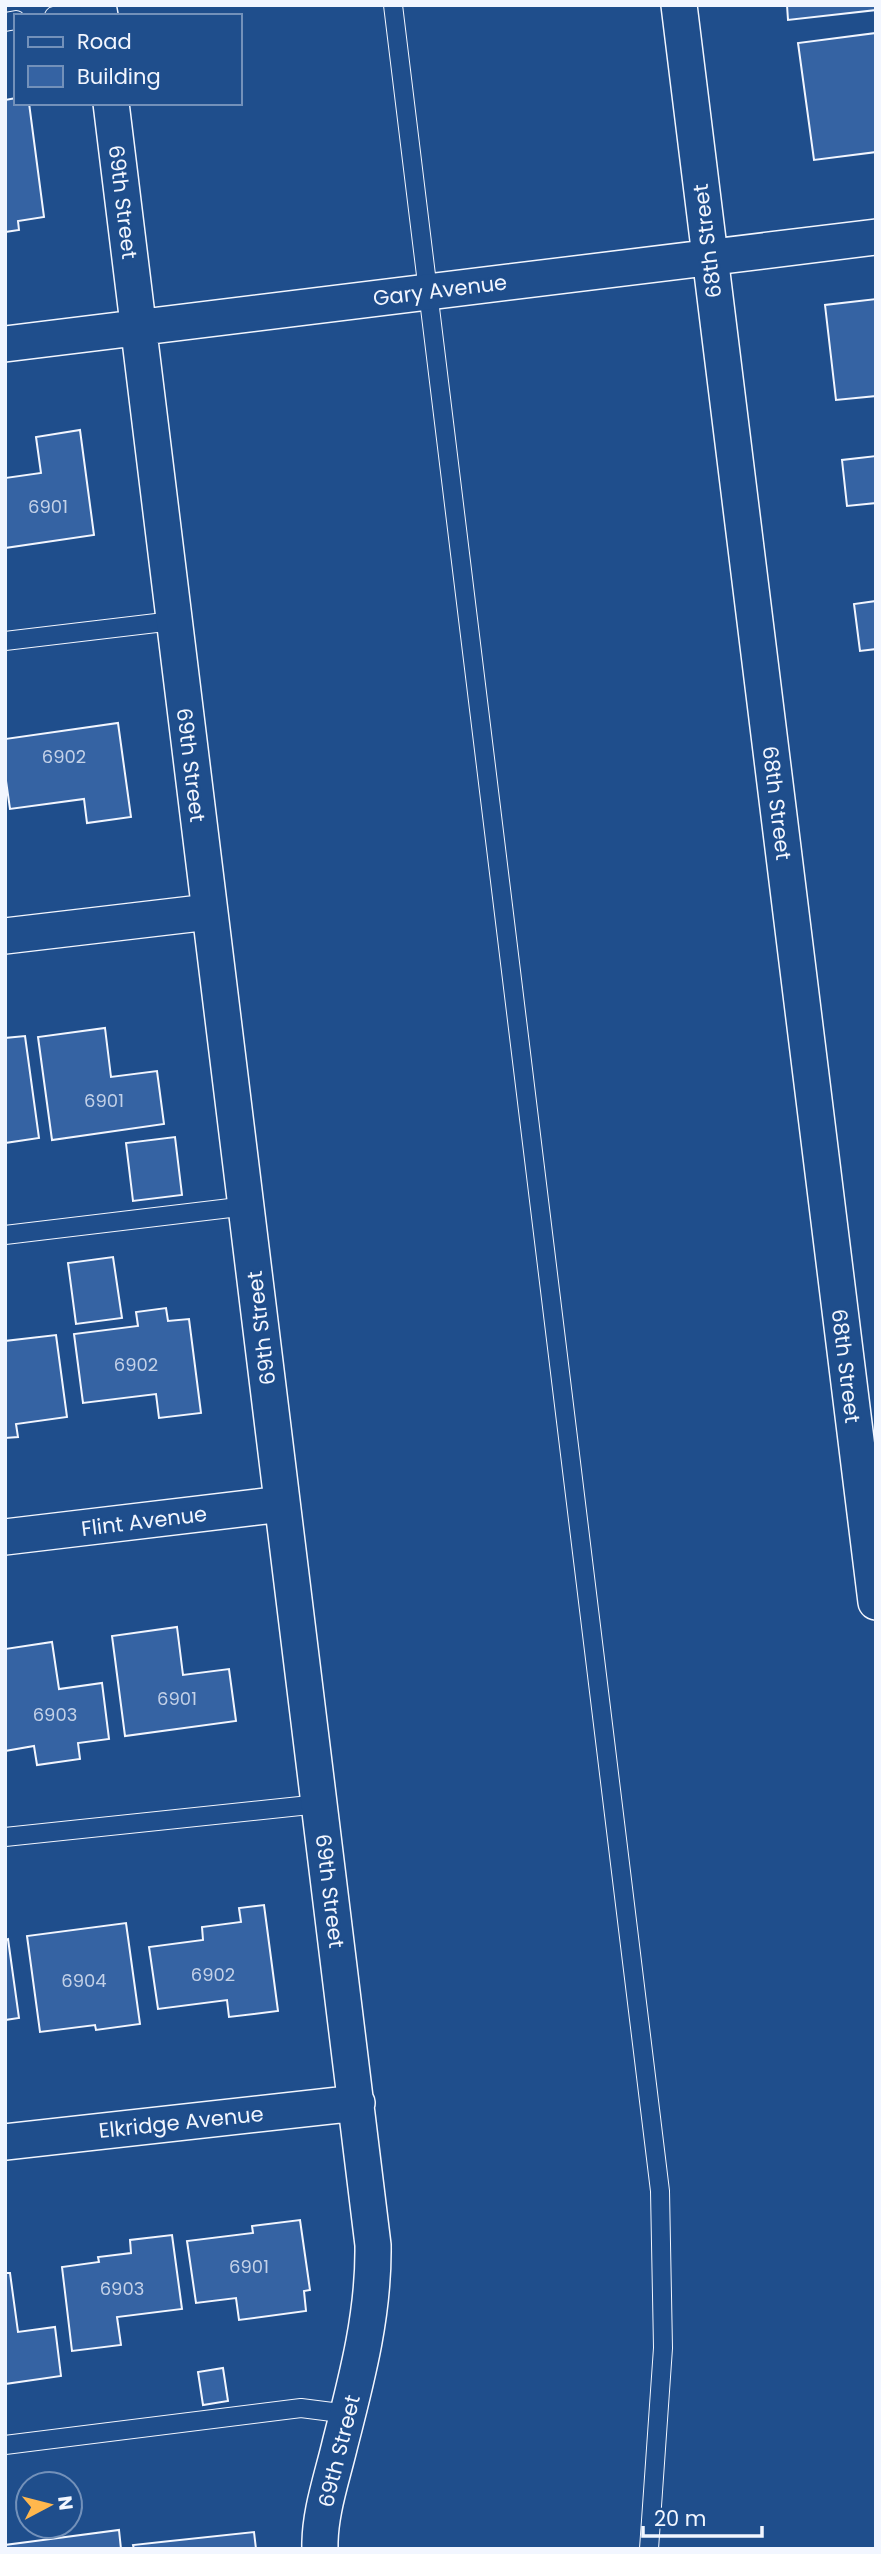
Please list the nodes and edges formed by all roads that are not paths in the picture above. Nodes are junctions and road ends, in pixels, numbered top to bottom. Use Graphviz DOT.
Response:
graph roads {
  1 [pos="393,5"];
  2 [pos="679,5"];
  3 [pos="99,10"];
  4 [pos="69,14"];
  5 [pos="111,105"];
  6 [pos="876,237"];
  7 [pos="709,257"];
  8 [pos="429,292"];
  9 [pos="139,326"];
  10 [pos="5,344"];
  11 [pos="173,621"];
  12 [pos="5,640"];
  13 [pos="209,912"];
  14 [pos="5,936"];
  15 [pos="247,1206"];
  16 [pos="5,1235"];
  17 [pos="282,1504"];
  18 [pos="5,1537"];
  19 [pos="876,1602"];
  20 [pos="319,1804"];
  21 [pos="5,1838"];
  22 [pos="357,2103"];
  23 [pos="5,2142"];
  24 [pos="348,2414"];
  25 [pos="5,2445"];
  26 [pos="320,2549"];
  27 [pos="649,2549"];
  1 -- 8 [label="lane"];
  2 -- 7 [label="street, 68th Street"];
  3 -- 4 [label="lane"];
  5 -- 9 [label="street, 69th Street"];
  6 -- 7 [label="street, Gary Avenue"];
  7 -- 8 [label="street, Gary Avenue"];
  7 -- 19 [label="street, 68th Street"];
  8 -- 9 [label="street, Gary Avenue"];
  8 -- 27 [label="lane"];
  9 -- 10 [label="street, Gary Avenue"];
  9 -- 11 [label="street, 69th Street"];
  11 -- 12 [label="lane"];
  11 -- 13 [label="street, 69th Street"];
  13 -- 14 [label="street"];
  13 -- 15 [label="street, 69th Street"];
  15 -- 16 [label="lane"];
  15 -- 17 [label="street, 69th Street"];
  17 -- 18 [label="street, Flint Avenue"];
  17 -- 20 [label="street, 69th Street"];
  20 -- 21 [label="lane"];
  20 -- 22 [label="street, 69th Street"];
  22 -- 23 [label="street, Elkridge Avenue"];
  22 -- 24 [label="street, 69th Street"];
  24 -- 25 [label="lane"];
  24 -- 26 [label="street, 69th Street"];
}
